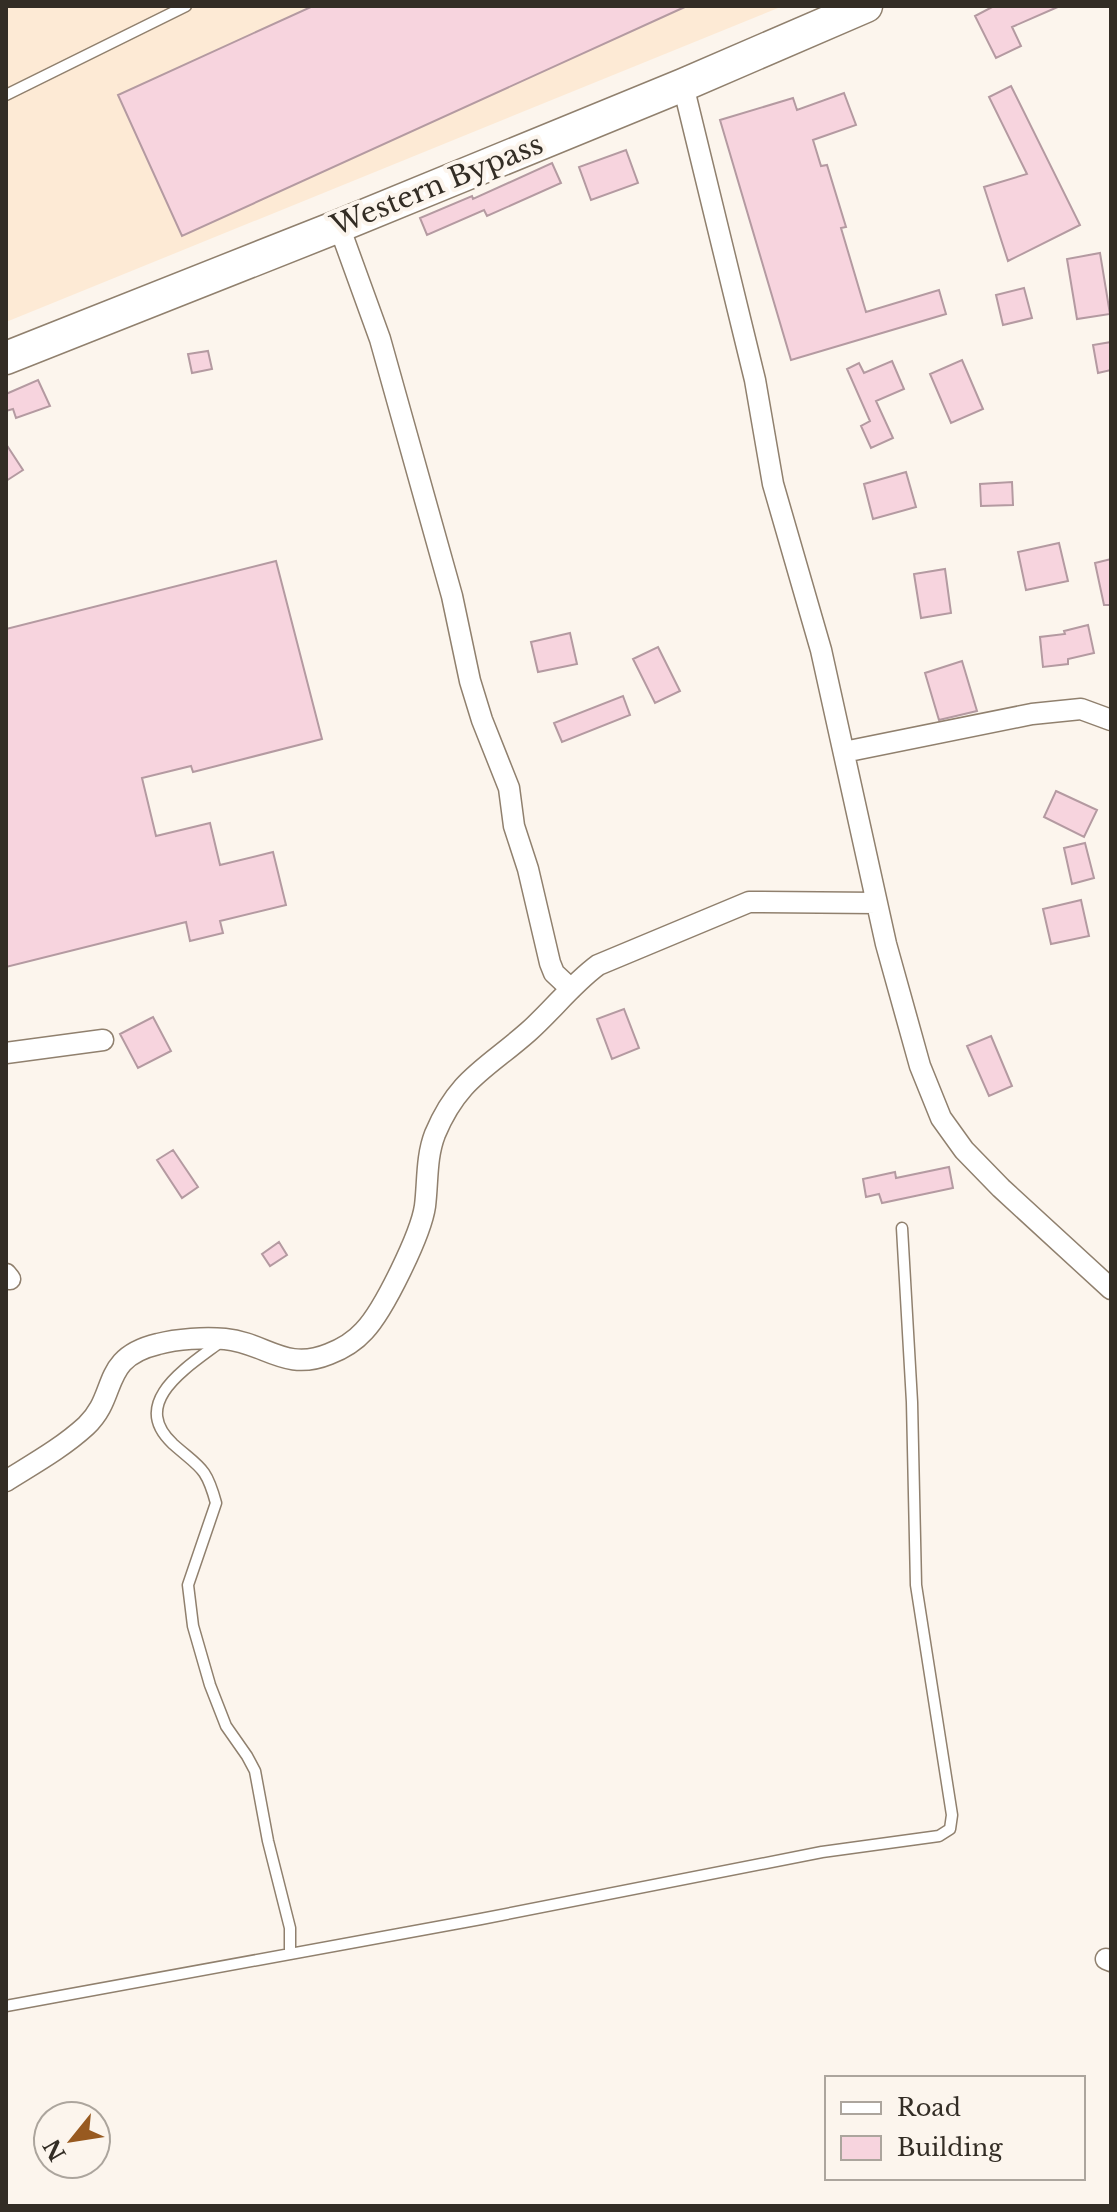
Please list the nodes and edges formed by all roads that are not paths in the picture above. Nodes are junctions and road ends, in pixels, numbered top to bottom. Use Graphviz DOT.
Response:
graph roads {
  1 [pos="186,6"];
  2 [pos="866,6"];
  3 [pos="683,85"];
  4 [pos="6,95"];
  5 [pos="339,226"];
  6 [pos="6,358"];
  7 [pos="1111,720"];
  8 [pos="844,752"];
  9 [pos="877,903"];
  10 [pos="571,989"];
  11 [pos="103,1040"];
  12 [pos="6,1053"];
  13 [pos="902,1228"];
  14 [pos="1111,1289"];
  15 [pos="225,1339"];
  16 [pos="6,1481"];
  17 [pos="290,1954"];
  18 [pos="6,2006"];
  1 -- 4 [label="lane"];
  2 -- 3 [label="main road, Western Bypass"];
  3 -- 5 [label="main road, Western Bypass"];
  3 -- 8 [label="street"];
  5 -- 6 [label="main road, Western Bypass"];
  5 -- 10 [label="street"];
  7 -- 8 [label="street"];
  8 -- 9 [label="street"];
  9 -- 10 [label="street"];
  9 -- 14 [label="street"];
  10 -- 15 [label="street"];
  11 -- 12 [label="street"];
  13 -- 17 [label="lane"];
  15 -- 16 [label="street"];
  15 -- 17 [label="lane"];
  17 -- 18 [label="lane"];
}
